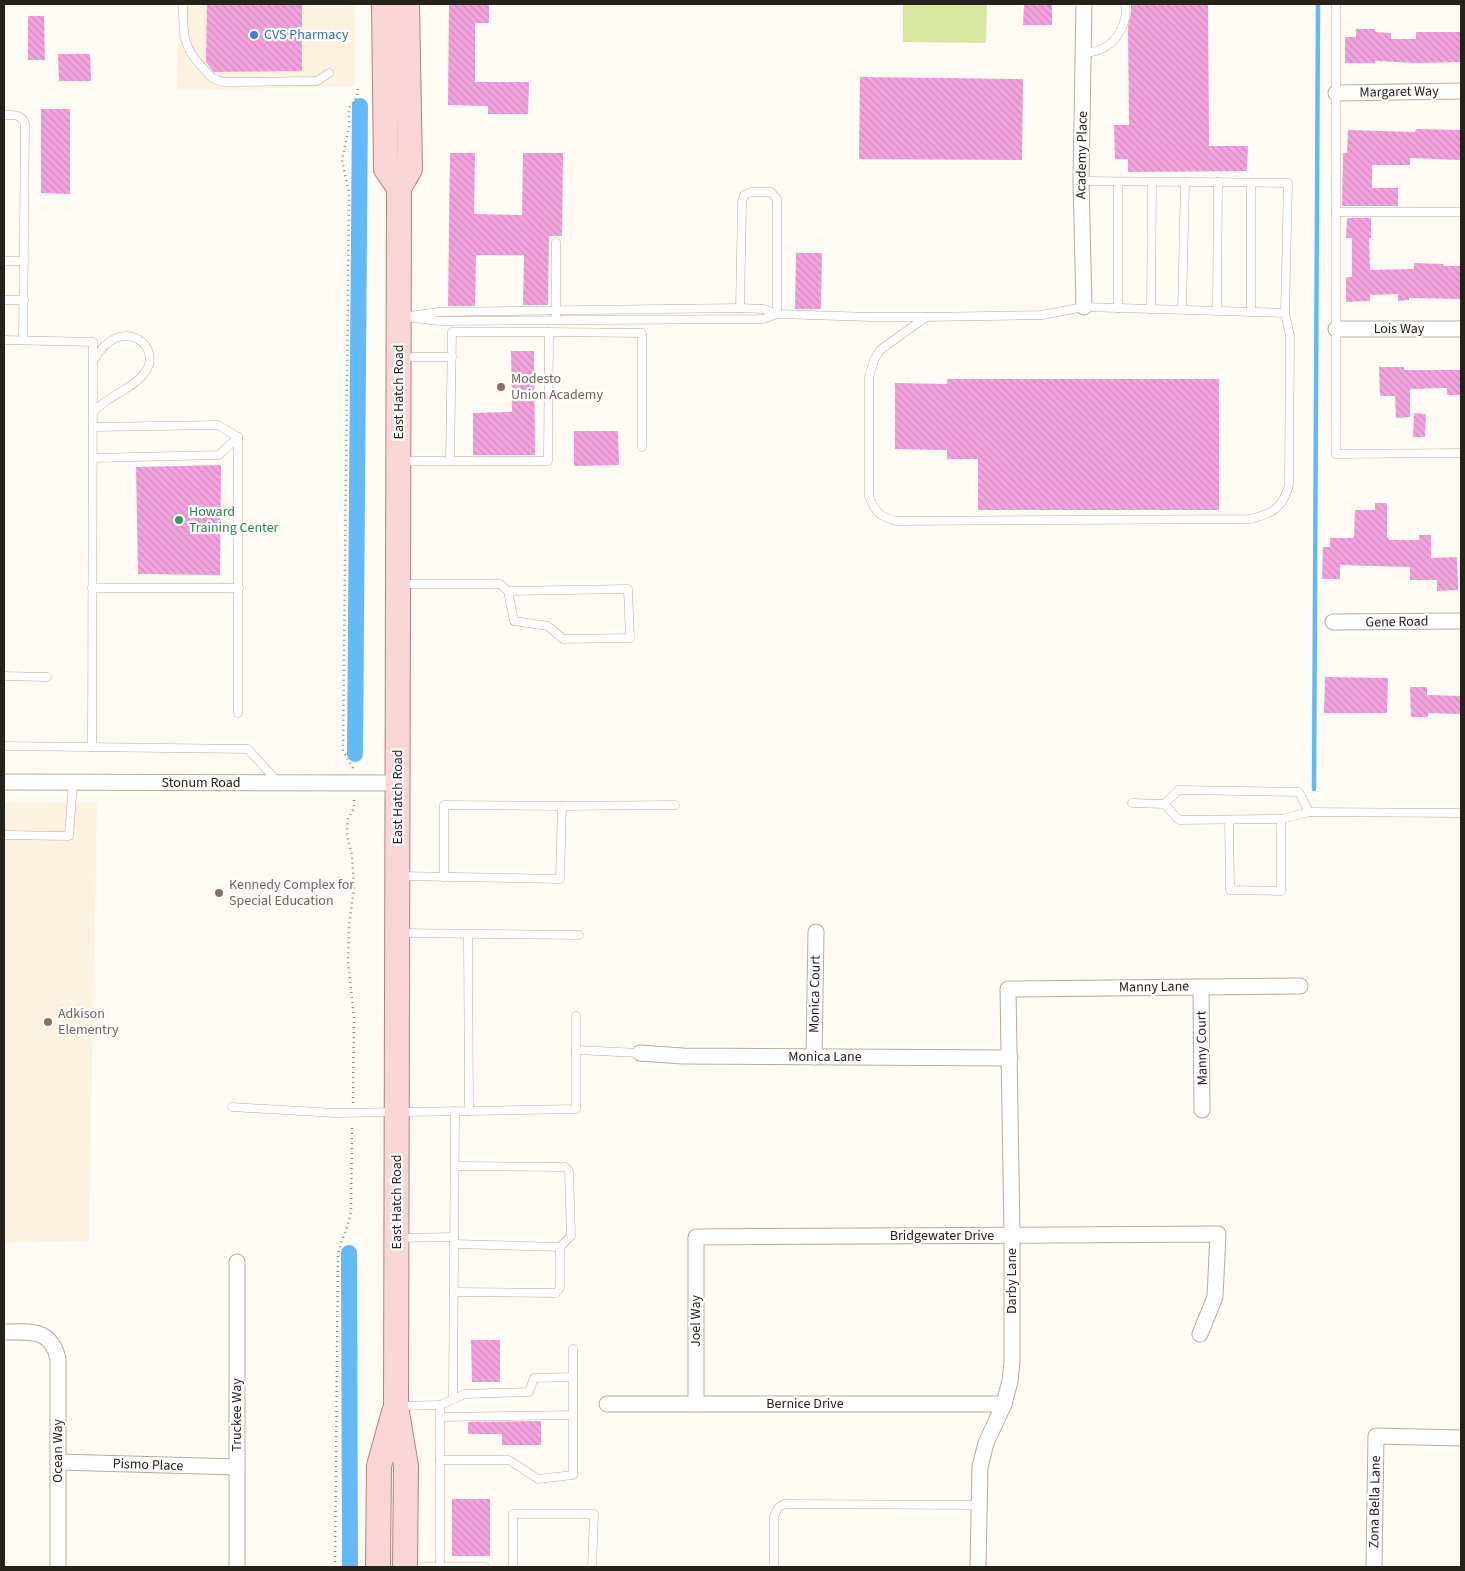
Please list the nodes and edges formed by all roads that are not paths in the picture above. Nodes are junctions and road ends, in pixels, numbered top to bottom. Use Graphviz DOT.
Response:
graph roads {
  1 [pos="184,4"];
  2 [pos="384,4"];
  3 [pos="407,4"];
  4 [pos="1084,4"];
  5 [pos="1125,4"];
  6 [pos="1336,4"];
  7 [pos="1084,52"];
  8 [pos="329,73"];
  9 [pos="1461,91"];
  10 [pos="1336,93"];
  11 [pos="4,115"];
  12 [pos="1081,181"];
  13 [pos="1118,182"];
  14 [pos="1152,182"];
  15 [pos="1186,182"];
  16 [pos="1218,182"];
  17 [pos="1251,183"];
  18 [pos="399,188"];
  19 [pos="1336,212"];
  20 [pos="1461,212"];
  21 [pos="556,242"];
  22 [pos="4,261"];
  23 [pos="24,261"];
  24 [pos="4,300"];
  25 [pos="24,300"];
  26 [pos="1084,307"];
  27 [pos="740,308"];
  28 [pos="1118,308"];
  29 [pos="1151,309"];
  30 [pos="1182,309"];
  31 [pos="556,310"];
  32 [pos="1217,310"];
  33 [pos="1251,312"];
  34 [pos="1285,312"];
  35 [pos="777,314"];
  36 [pos="399,317"];
  37 [pos="926,317"];
  38 [pos="556,320"];
  39 [pos="1336,329"];
  40 [pos="1461,330"];
  41 [pos="549,332"];
  42 [pos="4,340"];
  43 [pos="23,340"];
  44 [pos="399,357"];
  45 [pos="452,357"];
  46 [pos="93,362"];
  47 [pos="93,412"];
  48 [pos="93,427"];
  49 [pos="238,437"];
  50 [pos="642,447"];
  51 [pos="1461,453"];
  52 [pos="93,458"];
  53 [pos="398,461"];
  54 [pos="450,461"];
  55 [pos="398,584"];
  56 [pos="92,588"];
  57 [pos="239,588"];
  58 [pos="508,591"];
  59 [pos="1461,621"];
  60 [pos="1334,622"];
  61 [pos="4,676"];
  62 [pos="47,677"];
  63 [pos="238,713"];
  64 [pos="4,746"];
  65 [pos="92,747"];
  66 [pos="4,782"];
  67 [pos="73,782"];
  68 [pos="278,783"];
  69 [pos="397,783"];
  70 [pos="1132,803"];
  71 [pos="1164,804"];
  72 [pos="675,805"];
  73 [pos="562,806"];
  74 [pos="1309,812"];
  75 [pos="1461,813"];
  76 [pos="1281,819"];
  77 [pos="1229,820"];
  78 [pos="4,835"];
  79 [pos="398,876"];
  80 [pos="444,877"];
  81 [pos="816,932"];
  82 [pos="398,933"];
  83 [pos="468,934"];
  84 [pos="579,935"];
  85 [pos="1300,986"];
  86 [pos="1201,987"];
  87 [pos="1008,989"];
  88 [pos="576,1016"];
  89 [pos="576,1050"];
  90 [pos="640,1053"];
  91 [pos="814,1057"];
  92 [pos="1010,1058"];
  93 [pos="232,1106"];
  94 [pos="1202,1110"];
  95 [pos="455,1111"];
  96 [pos="469,1111"];
  97 [pos="397,1113"];
  98 [pos="455,1166"];
  99 [pos="1012,1235"];
  100 [pos="696,1237"];
  101 [pos="396,1238"];
  102 [pos="454,1241"];
  103 [pos="560,1247"];
  104 [pos="237,1262"];
  105 [pos="454,1292"];
  106 [pos="4,1332"];
  107 [pos="1200,1334"];
  108 [pos="573,1349"];
  109 [pos="573,1376"];
  110 [pos="453,1399"];
  111 [pos="607,1404"];
  112 [pos="696,1404"];
  113 [pos="1004,1404"];
  114 [pos="396,1406"];
  115 [pos="440,1406"];
  116 [pos="572,1415"];
  117 [pos="440,1417"];
  118 [pos="1461,1438"];
  119 [pos="440,1460"];
  120 [pos="58,1462"];
  121 [pos="237,1467"];
  122 [pos="979,1505"];
  123 [pos="58,1567"];
  124 [pos="237,1567"];
  125 [pos="378,1567"];
  126 [pos="405,1567"];
  127 [pos="424,1567"];
  128 [pos="440,1567"];
  129 [pos="448,1567"];
  130 [pos="485,1567"];
  131 [pos="513,1567"];
  132 [pos="592,1567"];
  133 [pos="774,1567"];
  134 [pos="978,1567"];
  135 [pos="1374,1567"];
  1 -- 8 [label="lane"];
  2 -- 18 [label="main road"];
  3 -- 18 [label="main road, East Hatch Road"];
  4 -- 7 [label="street, Academy Place"];
  5 -- 7 [label="lane"];
  6 -- 10 [label="lane"];
  7 -- 12 [label="street, Academy Place"];
  9 -- 10 [label="street, Margaret Way"];
  10 -- 19 [label="lane"];
  11 -- 23 [label="lane"];
  12 -- 13 [label="lane"];
  12 -- 26 [label="street, Academy Place"];
  13 -- 14 [label="lane"];
  13 -- 28 [label="lane"];
  14 -- 15 [label="lane"];
  14 -- 29 [label="lane"];
  15 -- 16 [label="lane"];
  15 -- 30 [label="lane"];
  16 -- 17 [label="lane"];
  16 -- 32 [label="lane"];
  17 -- 33 [label="lane"];
  17 -- 34 [label="lane"];
  18 -- 36 [label="main road, East Hatch Road"];
  19 -- 20 [label="lane"];
  19 -- 39 [label="lane"];
  21 -- 31 [label="lane"];
  22 -- 23 [label="lane"];
  23 -- 25 [label="lane"];
  24 -- 25 [label="lane"];
  25 -- 43 [label="lane"];
  26 -- 28 [label="lane"];
  26 -- 37 [label="lane"];
  27 -- 31 [label="lane"];
  27 -- 35 [label="lane"];
  27 -- 35 [label="lane"];
  28 -- 29 [label="lane"];
  29 -- 30 [label="lane"];
  30 -- 32 [label="lane"];
  31 -- 36 [label="lane"];
  31 -- 38 [label="lane"];
  32 -- 33 [label="lane"];
  33 -- 34 [label="lane"];
  34 -- 37 [label="lane"];
  35 -- 37 [label="lane"];
  35 -- 38 [label="lane"];
  36 -- 38 [label="lane"];
  36 -- 44 [label="main road, East Hatch Road"];
  39 -- 40 [label="street, Lois Way"];
  39 -- 51 [label="lane"];
  41 -- 45 [label="lane"];
  41 -- 50 [label="lane"];
  41 -- 54 [label="lane"];
  42 -- 43 [label="lane"];
  43 -- 46 [label="lane"];
  44 -- 45 [label="lane"];
  44 -- 53 [label="main road, East Hatch Road"];
  45 -- 54 [label="lane"];
  46 -- 47 [label="lane"];
  46 -- 47 [label="lane"];
  47 -- 48 [label="lane"];
  48 -- 49 [label="lane"];
  48 -- 52 [label="lane"];
  49 -- 52 [label="lane"];
  49 -- 57 [label="lane"];
  52 -- 56 [label="lane"];
  53 -- 54 [label="lane"];
  53 -- 55 [label="main road, East Hatch Road"];
  55 -- 58 [label="lane"];
  55 -- 69 [label="main road, East Hatch Road"];
  56 -- 57 [label="lane"];
  56 -- 65 [label="lane"];
  57 -- 63 [label="lane"];
  58 -- 58 [label="lane"];
  59 -- 60 [label="street, Gene Road"];
  61 -- 62 [label="lane"];
  64 -- 65 [label="lane"];
  65 -- 68 [label="lane"];
  66 -- 67 [label="street, Stonum Road"];
  67 -- 68 [label="street, Stonum Road"];
  67 -- 78 [label="lane"];
  68 -- 69 [label="street, Stonum Road"];
  69 -- 79 [label="main road, East Hatch Road"];
  70 -- 71 [label="lane"];
  71 -- 74 [label="lane"];
  71 -- 77 [label="lane"];
  72 -- 73 [label="lane"];
  73 -- 80 [label="lane"];
  73 -- 80 [label="lane"];
  74 -- 75 [label="lane"];
  74 -- 76 [label="lane"];
  76 -- 77 [label="lane"];
  76 -- 77 [label="lane"];
  79 -- 80 [label="lane"];
  79 -- 82 [label="main road, East Hatch Road"];
  81 -- 91 [label="street, Monica Court"];
  82 -- 83 [label="lane"];
  82 -- 97 [label="main road, East Hatch Road"];
  83 -- 84 [label="lane"];
  83 -- 96 [label="lane"];
  85 -- 86 [label="street, Manny Lane"];
  86 -- 87 [label="street, Manny Lane"];
  86 -- 94 [label="street, Manny Court"];
  87 -- 92 [label="street, Darby Lane"];
  88 -- 89 [label="lane"];
  89 -- 90 [label="lane"];
  89 -- 96 [label="lane"];
  90 -- 91 [label="street, Monica Lane"];
  91 -- 92 [label="street, Monica Lane"];
  92 -- 99 [label="street, Darby Lane"];
  93 -- 97 [label="lane"];
  95 -- 96 [label="lane"];
  95 -- 97 [label="lane"];
  95 -- 98 [label="lane"];
  97 -- 101 [label="main road, East Hatch Road"];
  98 -- 102 [label="lane"];
  98 -- 103 [label="lane"];
  99 -- 100 [label="street, Bridgewater Drive"];
  99 -- 107 [label="street, Bridgewater Drive"];
  99 -- 113 [label="street, Darby Lane"];
  100 -- 112 [label="street, Joel Way"];
  101 -- 102 [label="lane"];
  101 -- 114 [label="main road, East Hatch Road"];
  102 -- 103 [label="lane"];
  102 -- 105 [label="lane"];
  103 -- 105 [label="lane"];
  104 -- 121 [label="street, Truckee Way"];
  105 -- 110 [label="lane"];
  106 -- 120 [label="street, Ocean Way"];
  108 -- 109 [label="lane"];
  109 -- 110 [label="lane"];
  109 -- 116 [label="lane"];
  110 -- 115 [label="lane"];
  111 -- 112 [label="street, Bernice Drive"];
  112 -- 113 [label="street, Bernice Drive"];
  113 -- 122 [label="street, Darby Lane"];
  114 -- 115 [label="lane"];
  114 -- 125 [label="main road, East Hatch Road"];
  114 -- 126 [label="main road, East Hatch Road"];
  115 -- 117 [label="lane"];
  116 -- 117 [label="lane"];
  116 -- 119 [label="lane"];
  117 -- 119 [label="lane"];
  118 -- 135 [label="street, Zona Bella Lane"];
  119 -- 128 [label="lane"];
  120 -- 121 [label="street, Pismo Place"];
  120 -- 123 [label="street, Ocean Way"];
  121 -- 124 [label="street, Truckee Way"];
  122 -- 133 [label="lane"];
  122 -- 134 [label="street, Darby Lane"];
  127 -- 128 [label="lane"];
  128 -- 129 [label="lane"];
  129 -- 130 [label="lane"];
  131 -- 132 [label="lane"];
}
